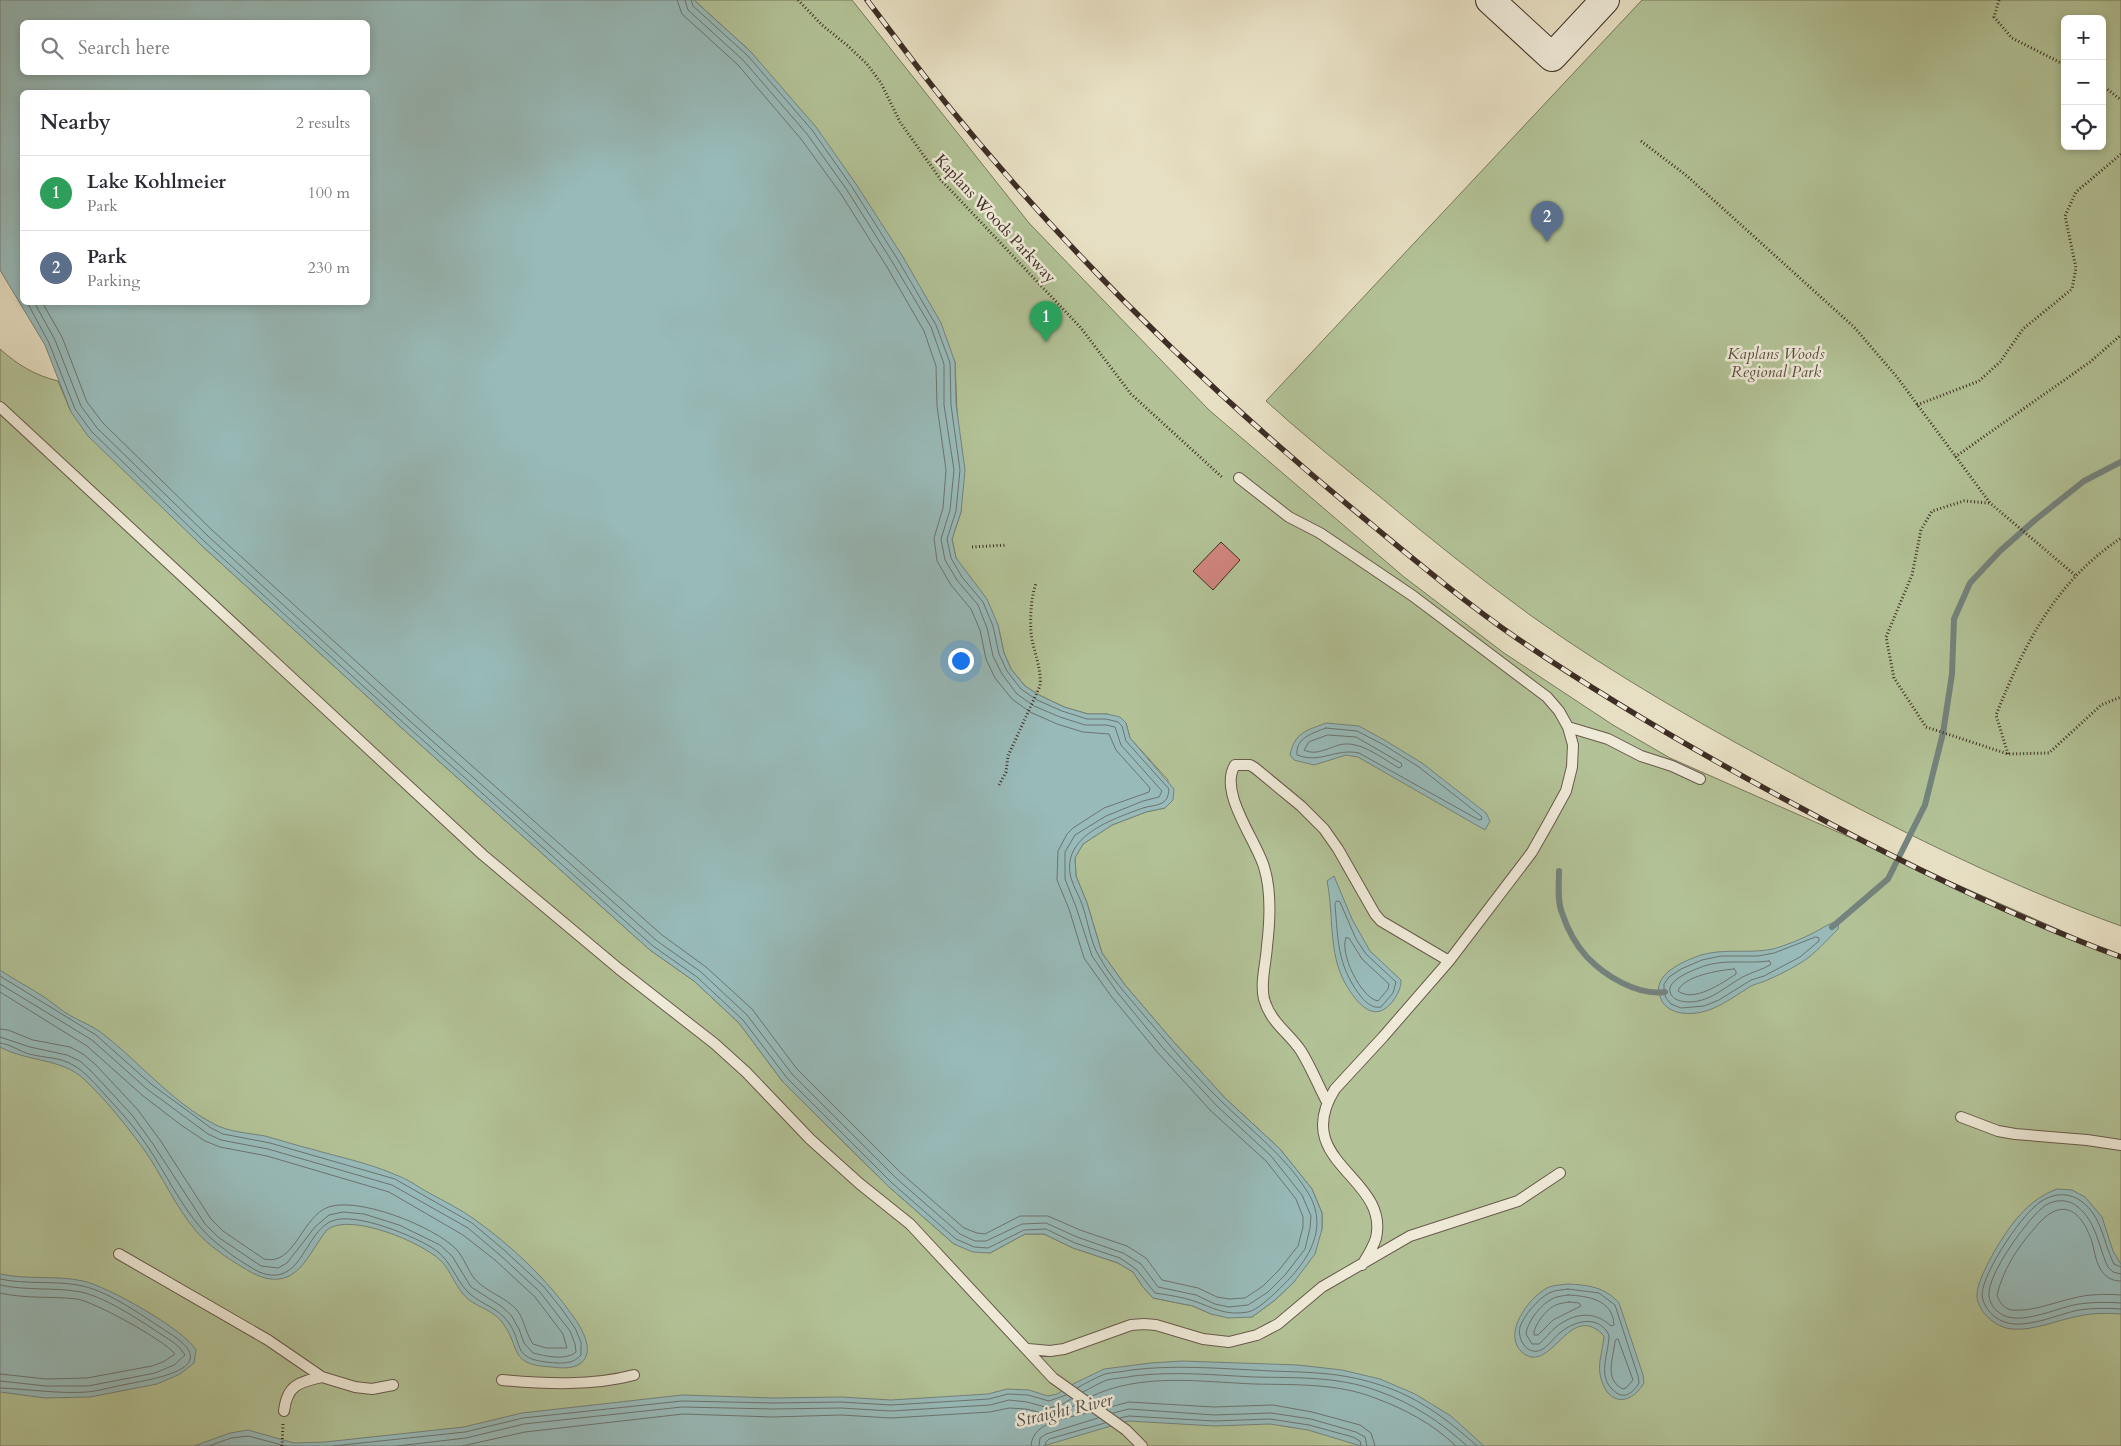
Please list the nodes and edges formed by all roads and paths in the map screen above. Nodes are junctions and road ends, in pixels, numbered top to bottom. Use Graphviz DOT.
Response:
graph roads {
  1 [pos="798,0"];
  2 [pos="1490,0"];
  3 [pos="1605,0"];
  4 [pos="1999,0"];
  5 [pos="2061,63"];
  6 [pos="2106,87"];
  7 [pos="2121,100"];
  8 [pos="1641,141"];
  9 [pos="2121,154"];
  10 [pos="2121,336"];
  11 [pos="1918,405"];
  12 [pos="0,407"];
  13 [pos="1956,457"];
  14 [pos="1239,478"];
  15 [pos="1224,479"];
  16 [pos="1990,503"];
  17 [pos="2121,538"];
  18 [pos="1007,545"];
  19 [pos="972,546"];
  20 [pos="2074,576"];
  21 [pos="1036,583"];
  22 [pos="2121,697"];
  23 [pos="1568,727"];
  24 [pos="2008,754"];
  25 [pos="1700,779"];
  26 [pos="999,785"];
  27 [pos="1449,961"];
  28 [pos="1327,1102"];
  29 [pos="1961,1117"];
  30 [pos="2121,1146"];
  31 [pos="1560,1173"];
  32 [pos="119,1254"];
  33 [pos="1362,1265"];
  34 [pos="1028,1349"];
  35 [pos="634,1375"];
  36 [pos="322,1377"];
  37 [pos="502,1380"];
  38 [pos="393,1385"];
  39 [pos="284,1411"];
  40 [pos="282,1446"];
  41 [pos="1142,1446"];
  1 -- 15 [label="path, Kaplans Woods Parkway"];
  2 -- 3 [label="street"];
  4 -- 5 [label="path"];
  6 -- 7 [label="path"];
  8 -- 11 [label="path"];
  9 -- 11 [label="path"];
  10 -- 13 [label="path"];
  11 -- 13 [label="path"];
  12 -- 34 [label="lane"];
  13 -- 16 [label="path"];
  14 -- 23 [label="lane"];
  16 -- 20 [label="path"];
  16 -- 24 [label="path"];
  17 -- 20 [label="path"];
  18 -- 19 [label="path"];
  20 -- 24 [label="path"];
  21 -- 26 [label="path"];
  22 -- 24 [label="path"];
  23 -- 25 [label="lane"];
  23 -- 27 [label="lane"];
  27 -- 28 [label="lane"];
  27 -- 28 [label="lane"];
  28 -- 33 [label="lane"];
  29 -- 30 [label="lane"];
  31 -- 33 [label="lane"];
  32 -- 36 [label="lane"];
  33 -- 34 [label="lane"];
  34 -- 41 [label="lane"];
  35 -- 37 [label="lane"];
  36 -- 38 [label="lane"];
  36 -- 39 [label="lane"];
  39 -- 40 [label="path"];
}
